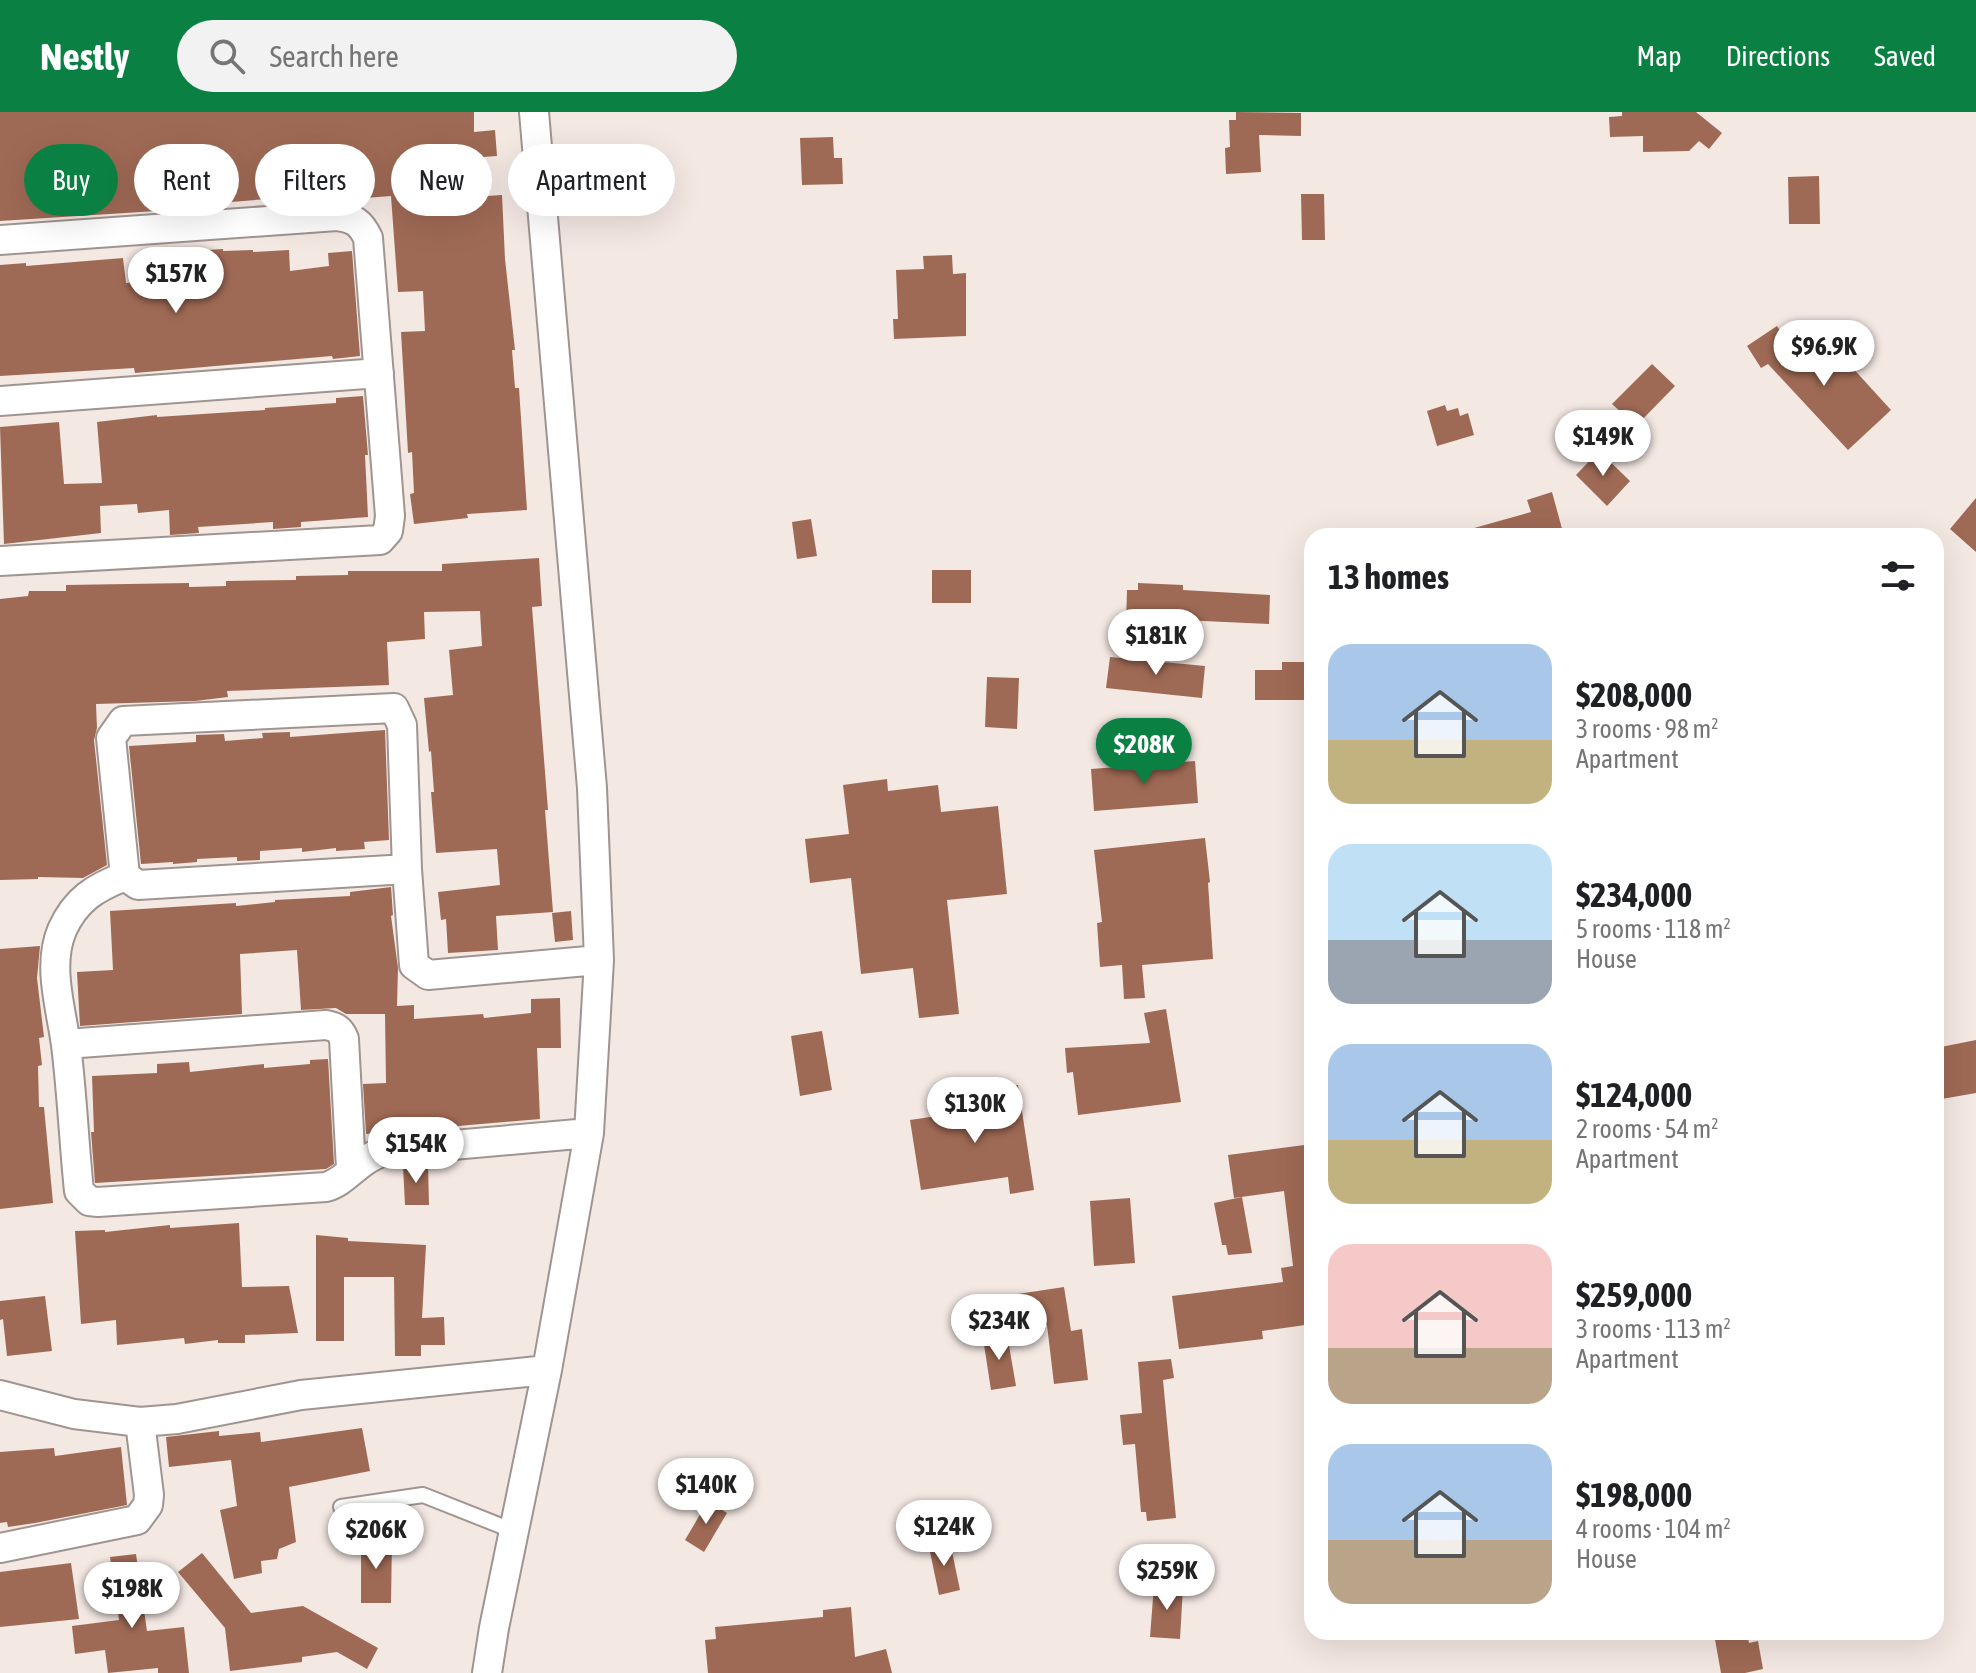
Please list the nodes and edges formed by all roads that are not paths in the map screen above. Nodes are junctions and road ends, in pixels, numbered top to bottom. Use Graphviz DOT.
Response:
graph roads {
  1 [pos="534,112"];
  2 [pos="0,240"];
  3 [pos="379,373"];
  4 [pos="0,401"];
  5 [pos="0,561"];
  6 [pos="407,869"];
  7 [pos="125,876"];
  8 [pos="599,960"];
  9 [pos="66,1044"];
  10 [pos="589,1133"];
  11 [pos="351,1169"];
  12 [pos="547,1370"];
  13 [pos="0,1395"];
  14 [pos="140,1422"];
  15 [pos="341,1507"];
  16 [pos="514,1531"];
  17 [pos="0,1548"];
  18 [pos="487,1673"];
  1 -- 8 [label="street"];
  2 -- 3 [label="street"];
  3 -- 4 [label="street"];
  3 -- 5 [label="street"];
  6 -- 7 [label="street"];
  6 -- 7 [label="street"];
  6 -- 8 [label="street"];
  7 -- 9 [label="street"];
  8 -- 10 [label="street"];
  9 -- 11 [label="street"];
  9 -- 11 [label="street"];
  10 -- 11 [label="street"];
  10 -- 12 [label="street"];
  12 -- 14 [label="street"];
  12 -- 16 [label="street"];
  13 -- 14 [label="street"];
  14 -- 17 [label="street"];
  15 -- 16 [label="lane"];
  16 -- 18 [label="street"];
}
